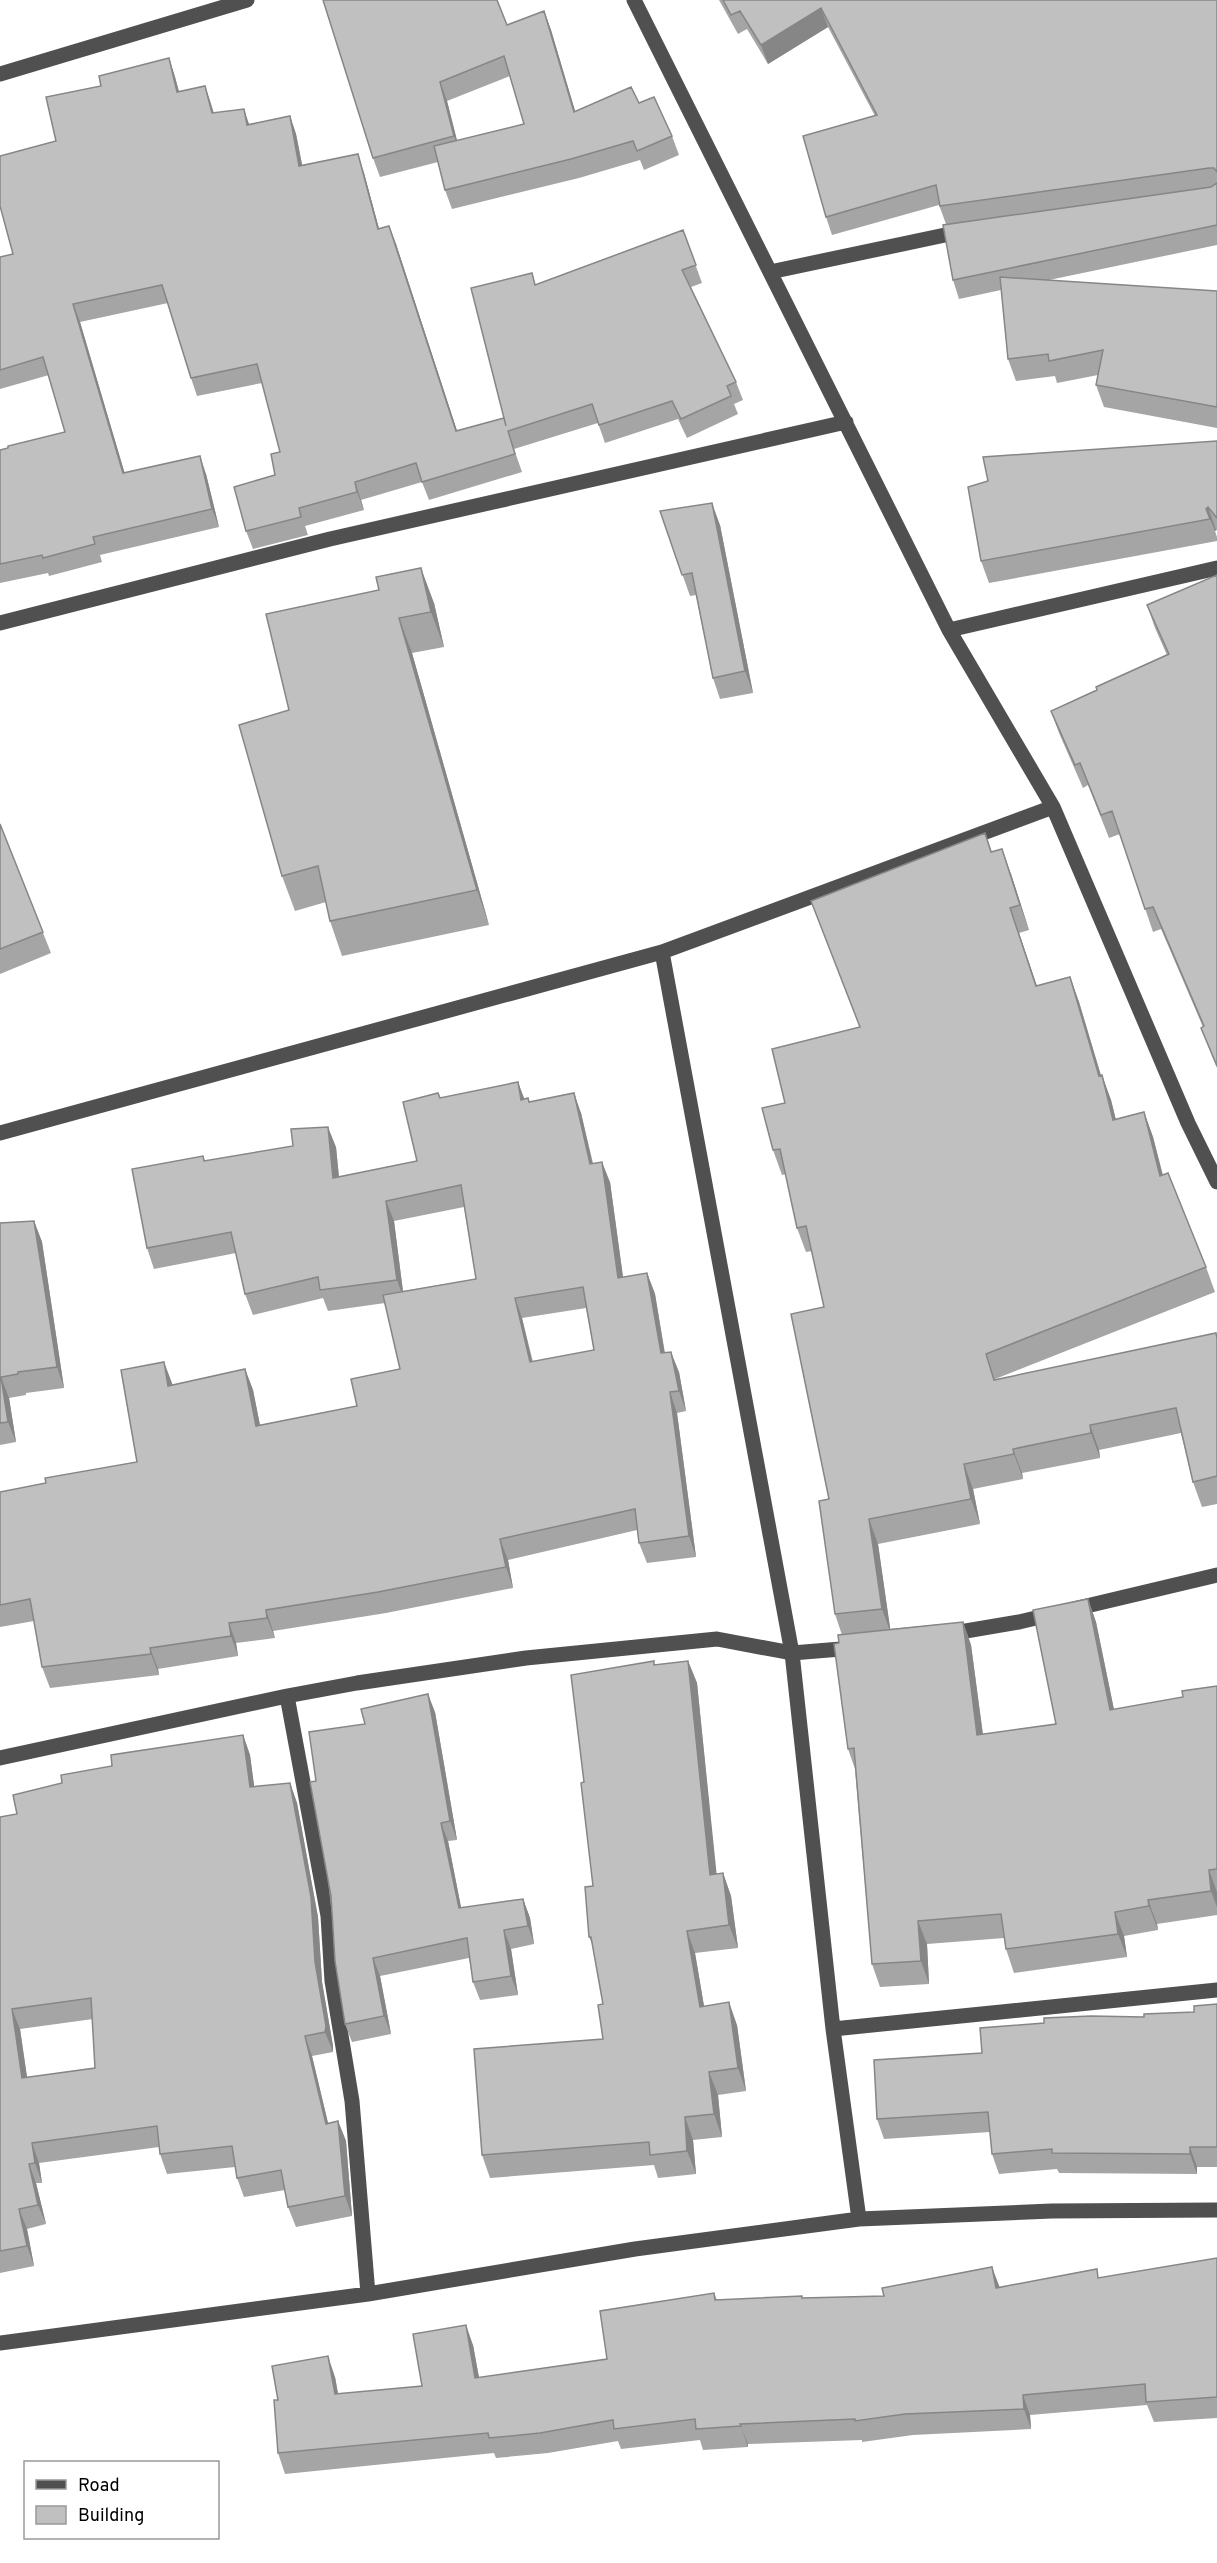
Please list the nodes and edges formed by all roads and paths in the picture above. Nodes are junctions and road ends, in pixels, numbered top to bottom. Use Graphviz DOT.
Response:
graph roads {
  1 [pos="247,0"];
  2 [pos="634,0"];
  3 [pos="0,74"];
  4 [pos="980,229"];
  5 [pos="770,272"];
  6 [pos="846,422"];
  7 [pos="1217,568"];
  8 [pos="0,623"];
  9 [pos="949,630"];
  10 [pos="1053,807"];
  11 [pos="662,952"];
  12 [pos="0,1133"];
  13 [pos="1217,1182"];
  14 [pos="1217,1575"];
  15 [pos="928,1637"];
  16 [pos="872,1647"];
  17 [pos="792,1653"];
  18 [pos="287,1696"];
  19 [pos="0,1758"];
  20 [pos="1217,1990"];
  21 [pos="833,2029"];
  22 [pos="1217,2210"];
  23 [pos="859,2219"];
  24 [pos="368,2294"];
  25 [pos="0,2343"];
  1 -- 3 [label="street"];
  2 -- 5 [label="street"];
  4 -- 5 [label="street"];
  5 -- 6 [label="street"];
  6 -- 8 [label="street"];
  6 -- 9 [label="street"];
  7 -- 9 [label="street"];
  9 -- 10 [label="street"];
  10 -- 11 [label="street"];
  10 -- 13 [label="street"];
  11 -- 12 [label="street"];
  11 -- 17 [label="street"];
  14 -- 15 [label="street"];
  16 -- 17 [label="street"];
  17 -- 18 [label="street"];
  17 -- 21 [label="street"];
  18 -- 19 [label="street"];
  18 -- 24 [label="street"];
  20 -- 21 [label="street"];
  21 -- 23 [label="street"];
  22 -- 23 [label="street"];
  23 -- 24 [label="street"];
  24 -- 25 [label="street"];
}
